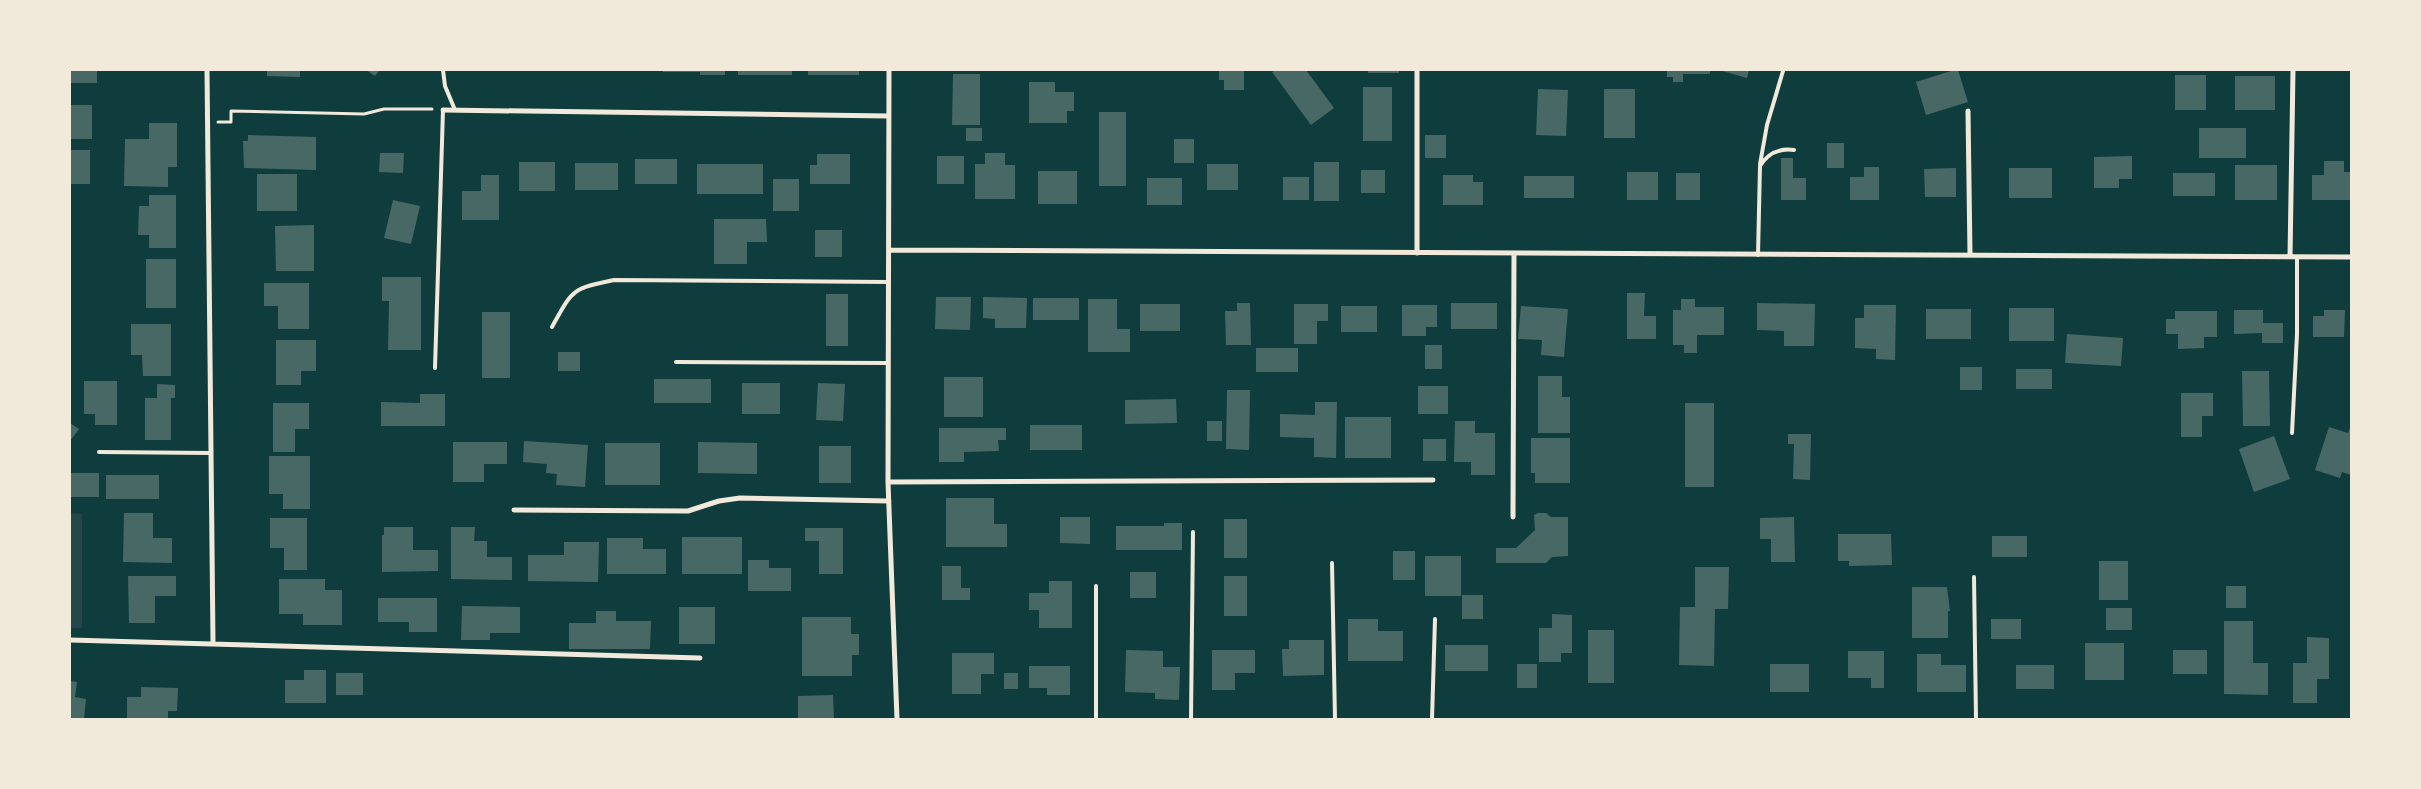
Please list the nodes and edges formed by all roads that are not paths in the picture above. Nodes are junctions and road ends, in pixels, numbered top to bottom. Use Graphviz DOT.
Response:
graph roads {
  1 [pos="207,70"];
  2 [pos="443,70"];
  3 [pos="890,70"];
  4 [pos="1417,70"];
  5 [pos="2293,70"];
  6 [pos="1783,71"];
  7 [pos="443,110"];
  8 [pos="456,110"];
  9 [pos="1968,111"];
  10 [pos="890,116"];
  11 [pos="1794,150"];
  12 [pos="1760,166"];
  13 [pos="890,250"];
  14 [pos="1416,253"];
  15 [pos="1514,253"];
  16 [pos="1758,254"];
  17 [pos="1970,255"];
  18 [pos="2290,257"];
  19 [pos="2297,257"];
  20 [pos="2351,257"];
  21 [pos="889,282"];
  22 [pos="552,327"];
  23 [pos="676,362"];
  24 [pos="888,363"];
  25 [pos="435,368"];
  26 [pos="2292,433"];
  27 [pos="99,452"];
  28 [pos="211,453"];
  29 [pos="1433,480"];
  30 [pos="888,482"];
  31 [pos="890,502"];
  32 [pos="514,510"];
  33 [pos="1512,517"];
  34 [pos="1193,532"];
  35 [pos="1332,563"];
  36 [pos="1974,577"];
  37 [pos="1096,586"];
  38 [pos="1435,618"];
  39 [pos="70,640"];
  40 [pos="213,642"];
  41 [pos="700,658"];
  42 [pos="897,719"];
  43 [pos="1096,719"];
  44 [pos="1191,719"];
  45 [pos="1335,719"];
  46 [pos="1432,719"];
  47 [pos="1976,719"];
  1 -- 28 [label="street"];
  2 -- 8 [label="lane"];
  3 -- 10 [label="street"];
  4 -- 14 [label="street"];
  5 -- 18 [label="street"];
  6 -- 12 [label="lane"];
  7 -- 8 [label="street"];
  7 -- 25 [label="lane"];
  8 -- 10 [label="street"];
  9 -- 17 [label="street"];
  10 -- 13 [label="street"];
  11 -- 12 [label="lane"];
  12 -- 16 [label="lane"];
  13 -- 14 [label="street"];
  13 -- 21 [label="street"];
  14 -- 15 [label="street"];
  15 -- 16 [label="street"];
  15 -- 33 [label="street"];
  16 -- 17 [label="street"];
  17 -- 18 [label="street"];
  18 -- 19 [label="street"];
  19 -- 20 [label="street"];
  19 -- 26 [label="lane"];
  21 -- 22 [label="lane"];
  21 -- 24 [label="street"];
  23 -- 24 [label="lane"];
  24 -- 30 [label="street"];
  27 -- 28 [label="lane"];
  28 -- 40 [label="street"];
  29 -- 30 [label="street"];
  30 -- 31 [label="street"];
  31 -- 32 [label="street"];
  31 -- 42 [label="street"];
  34 -- 44 [label="lane"];
  35 -- 45 [label="lane"];
  36 -- 47 [label="lane"];
  37 -- 43 [label="lane"];
  38 -- 46 [label="lane"];
  39 -- 40 [label="street"];
  40 -- 41 [label="street"];
}
